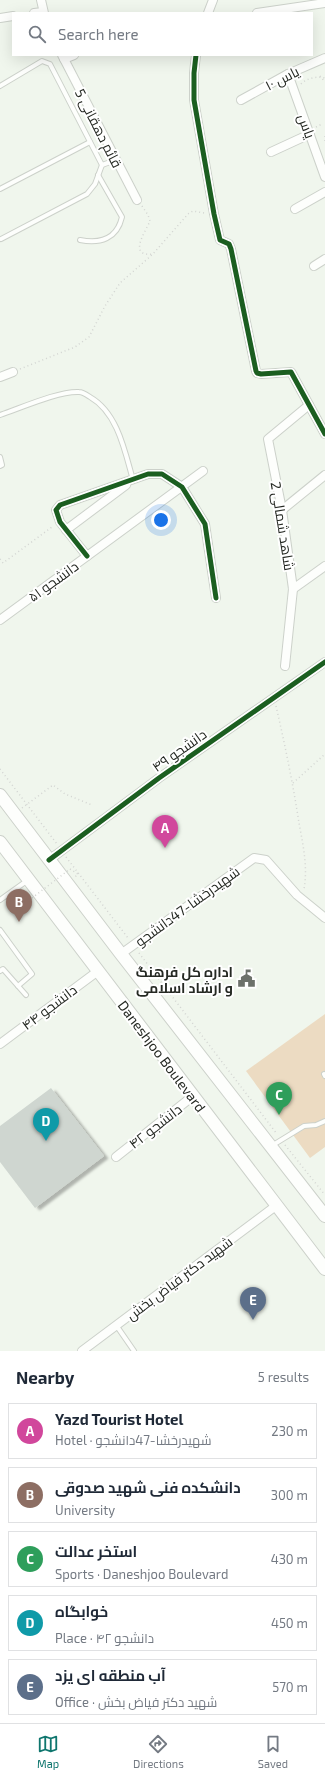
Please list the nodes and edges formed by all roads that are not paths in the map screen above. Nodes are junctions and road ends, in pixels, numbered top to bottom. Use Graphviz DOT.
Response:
graph roads {
  1 [pos="41,0"];
  2 [pos="213,0"];
  3 [pos="325,3"];
  4 [pos="44,12"];
  5 [pos="208,12"];
  6 [pos="264,12"];
  7 [pos="12,16"];
  8 [pos="0,18"];
  9 [pos="196,56"];
  10 [pos="63,57"];
  11 [pos="325,58"];
  12 [pos="288,74"];
  13 [pos="0,86"];
  14 [pos="241,100"];
  15 [pos="310,134"];
  16 [pos="90,142"];
  17 [pos="271,152"];
  18 [pos="116,160"];
  19 [pos="102,165"];
  20 [pos="98,175"];
  21 [pos="325,177"];
  22 [pos="0,189"];
  23 [pos="325,192"];
  24 [pos="137,200"];
  25 [pos="295,210"];
  26 [pos="1,239"];
  27 [pos="80,240"];
  28 [pos="325,259"];
  29 [pos="314,266"];
  30 [pos="13,372"];
  31 [pos="0,377"];
  32 [pos="309,405"];
  33 [pos="0,415"];
  34 [pos="325,434"];
  35 [pos="0,457"];
  36 [pos="0,466"];
  37 [pos="203,471"];
  38 [pos="325,475"];
  39 [pos="133,480"];
  40 [pos="182,486"];
  41 [pos="282,510"];
  42 [pos="66,530"];
  43 [pos="87,556"];
  44 [pos="325,566"];
  45 [pos="293,589"];
  46 [pos="216,598"];
  47 [pos="0,620"];
  48 [pos="325,662"];
  49 [pos="285,666"];
  50 [pos="0,795"];
  51 [pos="0,842"];
  52 [pos="49,860"];
  53 [pos="28,880"];
  54 [pos="0,900"];
  55 [pos="325,918"];
  56 [pos="0,930"];
  57 [pos="121,954"];
  58 [pos="0,971"];
  59 [pos="98,971"];
  60 [pos="18,986"];
  61 [pos="26,995"];
  62 [pos="0,1044"];
  63 [pos="193,1096"];
  64 [pos="325,1121"];
  65 [pos="271,1146"];
  66 [pos="116,1157"];
  67 [pos="276,1206"];
  68 [pos="325,1216"];
  69 [pos="325,1269"];
  70 [pos="116,1325"];
  71 [pos="82,1351"];
  72 [pos="134,1351"];
  1 -- 4 [label="street"];
  2 -- 5 [label="street"];
  3 -- 6 [label="street"];
  7 -- 8 [label="street"];
  9 -- 32 [label="street"];
  10 -- 18 [label="street, قائم دهقانی 5"];
  11 -- 12 [label="street, یاس ۱۰"];
  12 -- 14 [label="street, یاس ۱۰"];
  12 -- 15 [label="street, یاس"];
  13 -- 16 [label="lane"];
  15 -- 17 [label="street"];
  15 -- 21 [label="street, یاس"];
  16 -- 19 [label="lane"];
  16 -- 22 [label="lane"];
  18 -- 19 [label="lane"];
  18 -- 24 [label="street, قائم دهقانی 5"];
  19 -- 20 [label="lane"];
  20 -- 26 [label="lane"];
  20 -- 27 [label="lane"];
  23 -- 25 [label="street"];
  28 -- 29 [label="street"];
  30 -- 31 [label="street"];
  32 -- 34 [label="street"];
  32 -- 41 [label="street, شاهد شمالی 2"];
  33 -- 39 [label="lane"];
  35 -- 36 [label="lane"];
  37 -- 40 [label="street, دانشجو ۵۱"];
  38 -- 41 [label="street"];
  39 -- 40 [label="street"];
  39 -- 42 [label="street"];
  39 -- 42 [label="street"];
  40 -- 43 [label="street, دانشجو ۵۱"];
  40 -- 46 [label="street"];
  41 -- 45 [label="street, شاهد شمالی 2"];
  42 -- 43 [label="street"];
  43 -- 47 [label="street, دانشجو ۵۱"];
  44 -- 45 [label="street"];
  45 -- 49 [label="street, شاهد شمالی 2"];
  48 -- 52 [label="street, دانشجو ۴۹"];
  50 -- 52 [label="main road, Daneshjoo Boulevard"];
  51 -- 53 [label="main road, Daneshjoo Boulevard"];
  52 -- 57 [label="main road, Daneshjoo Boulevard"];
  53 -- 54 [label="lane"];
  53 -- 59 [label="main road, Daneshjoo Boulevard"];
  55 -- 57 [label="street, شهیدرخشا-47دانشجو"];
  56 -- 60 [label="lane"];
  57 -- 65 [label="main road, Daneshjoo Boulevard"];
  58 -- 60 [label="lane"];
  59 -- 62 [label="street, دانشجو ۴۴"];
  59 -- 63 [label="main road, Daneshjoo Boulevard"];
  60 -- 61 [label="lane"];
  63 -- 66 [label="street, دانشجو ۴۲"];
  63 -- 67 [label="main road, Daneshjoo Boulevard"];
  64 -- 65 [label="lane"];
  65 -- 68 [label="main road, Daneshjoo Boulevard"];
  67 -- 69 [label="main road, Daneshjoo Boulevard"];
  67 -- 70 [label="street, شهید دکتر فیاض بخش"];
  70 -- 71 [label="street, شهید دکتر فیاض بخش"];
  70 -- 72 [label="lane"];
}
